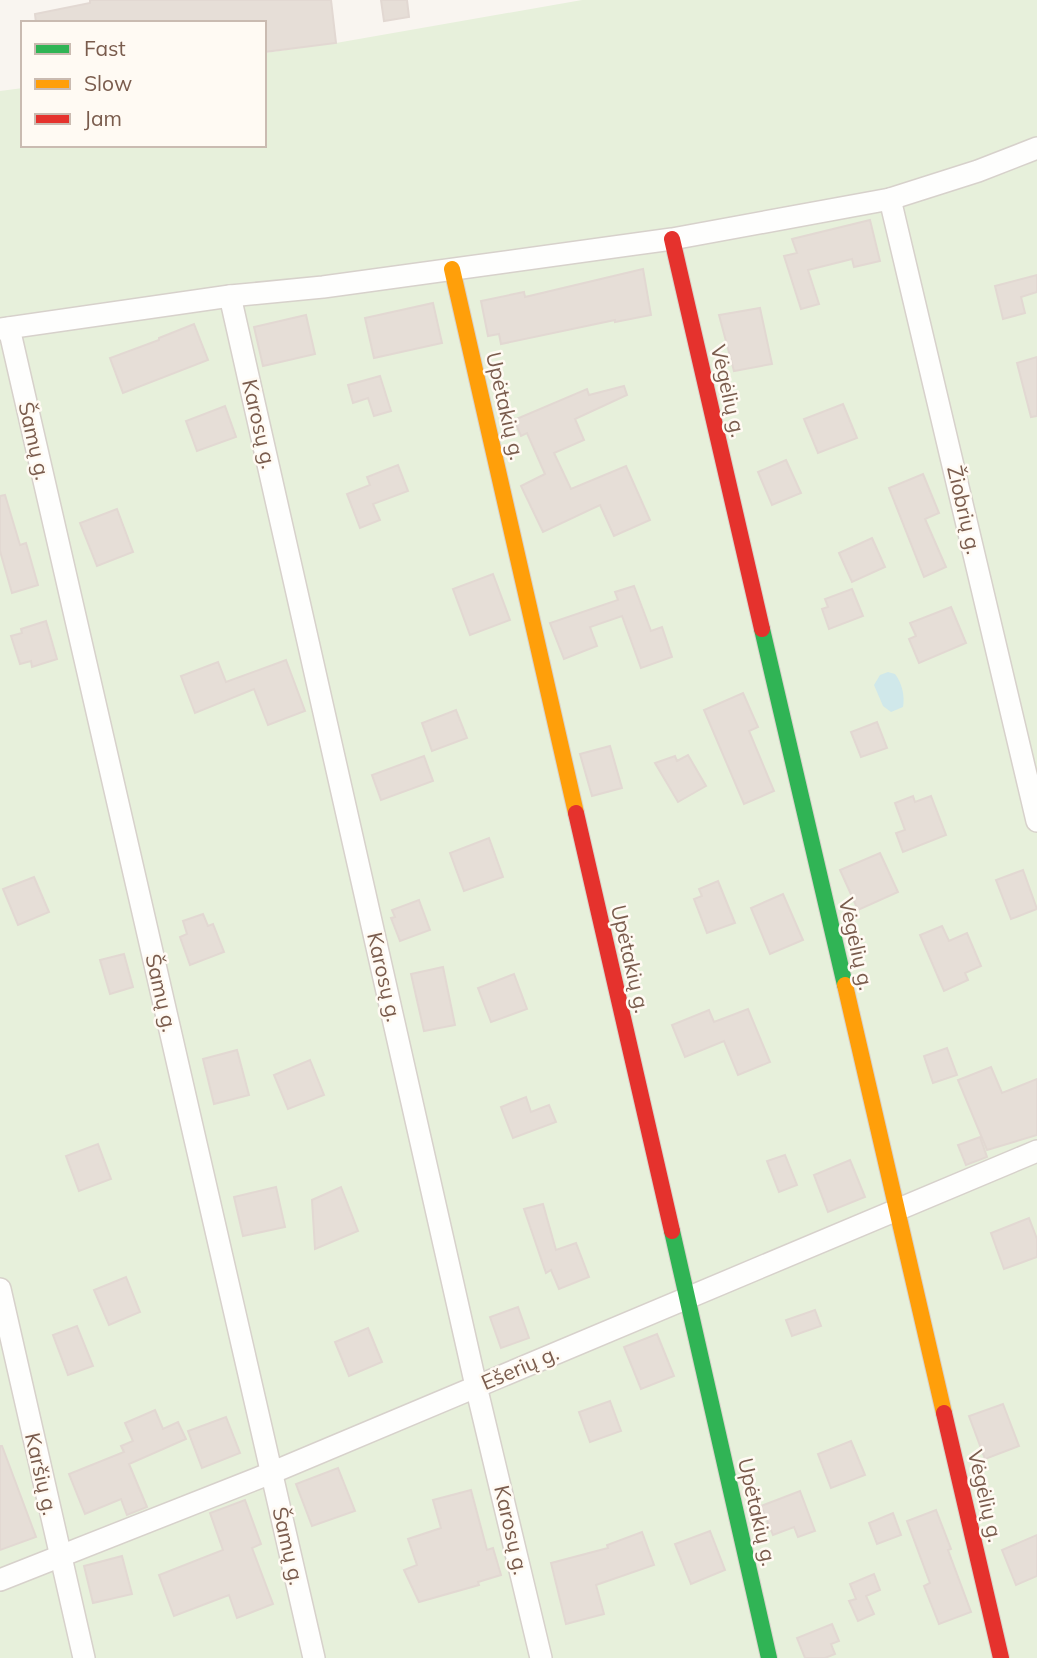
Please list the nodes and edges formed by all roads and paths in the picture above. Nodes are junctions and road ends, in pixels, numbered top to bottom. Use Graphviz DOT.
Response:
graph roads {
  1 [pos="1037,148"];
  2 [pos="890,199"];
  3 [pos="672,239"];
  4 [pos="452,269"];
  5 [pos="230,296"];
  6 [pos="4,329"];
  7 [pos="1037,821"];
  8 [pos="1037,1151"];
  9 [pos="896,1211"];
  10 [pos="0,1289"];
  11 [pos="686,1298"];
  12 [pos="476,1386"];
  13 [pos="271,1473"];
  14 [pos="59,1555"];
  15 [pos="0,1580"];
  16 [pos="84,1658"];
  17 [pos="314,1658"];
  18 [pos="541,1658"];
  19 [pos="769,1658"];
  20 [pos="1001,1658"];
  1 -- 2 [label="street"];
  2 -- 3 [label="street"];
  2 -- 7 [label="street, Žiobrių g."];
  3 -- 4 [label="street"];
  3 -- 9 [label="street, Vėgėlių g."];
  4 -- 5 [label="street"];
  4 -- 11 [label="street, Upėtakių g."];
  5 -- 6 [label="street"];
  5 -- 12 [label="street, Karosų g."];
  6 -- 13 [label="street, Šamų g."];
  8 -- 9 [label="street, Ešerių g."];
  9 -- 11 [label="street, Ešerių g."];
  9 -- 20 [label="street, Vėgėlių g."];
  10 -- 14 [label="street, Karšių g."];
  11 -- 12 [label="street, Ešerių g."];
  11 -- 19 [label="street, Upėtakių g."];
  12 -- 13 [label="street, Ešerių g."];
  12 -- 18 [label="street, Karosų g."];
  13 -- 14 [label="street, Ešerių g."];
  13 -- 17 [label="street, Šamų g."];
  14 -- 15 [label="street, Ešerių g."];
  14 -- 16 [label="street, Karšių g."];
}
